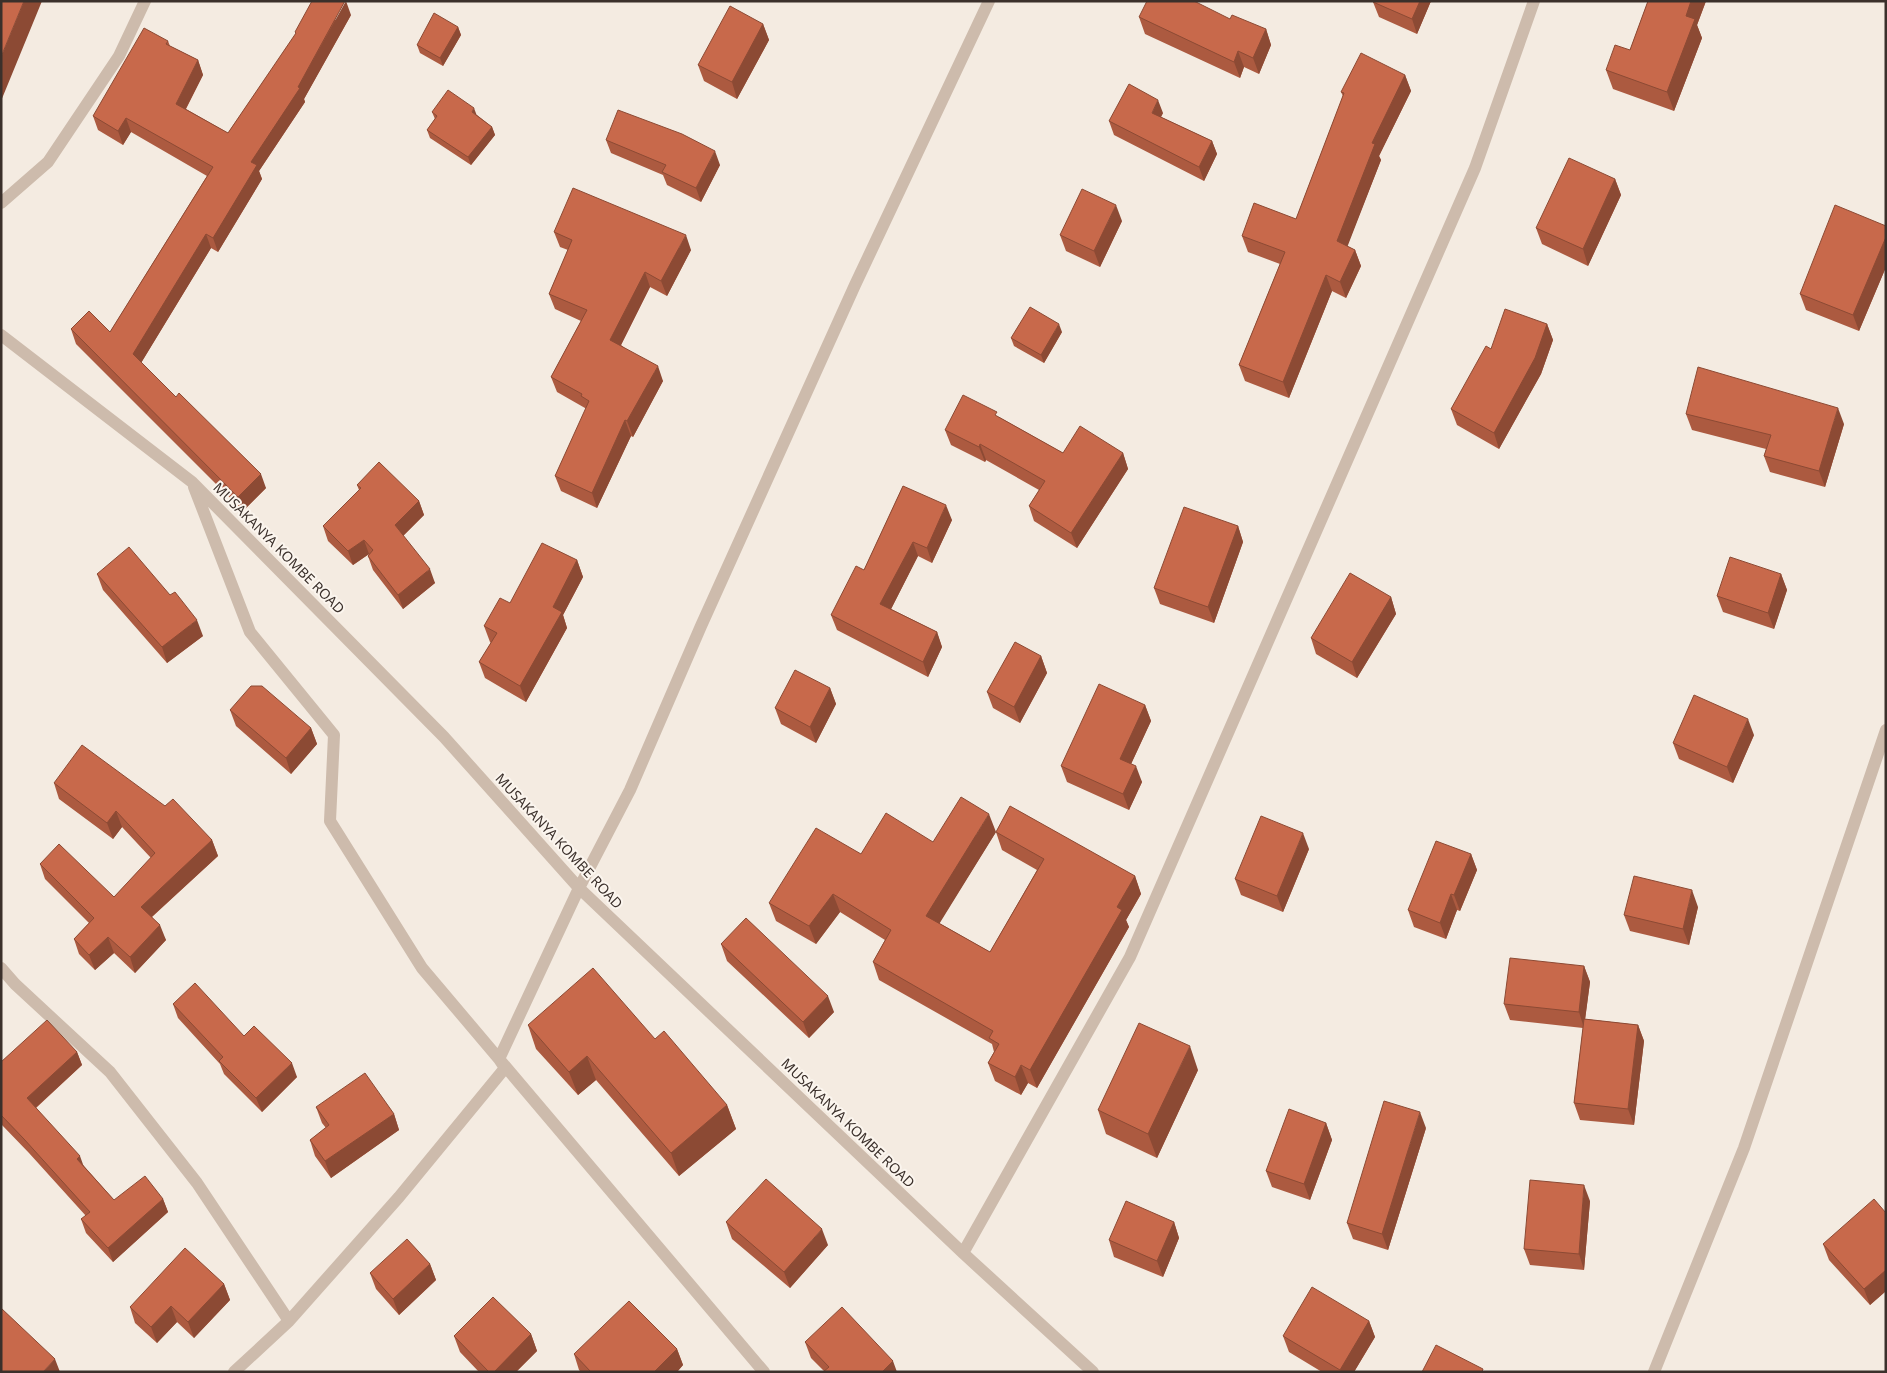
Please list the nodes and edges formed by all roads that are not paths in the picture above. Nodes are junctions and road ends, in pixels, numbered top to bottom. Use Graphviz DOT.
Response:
graph roads {
  1 [pos="145,1"];
  2 [pos="988,1"];
  3 [pos="1534,1"];
  4 [pos="1,203"];
  5 [pos="1,335"];
  6 [pos="192,482"];
  7 [pos="1886,730"];
  8 [pos="579,888"];
  9 [pos="1,968"];
  10 [pos="504,1068"];
  11 [pos="963,1253"];
  12 [pos="289,1321"];
  13 [pos="234,1372"];
  14 [pos="764,1372"];
  15 [pos="1093,1372"];
  16 [pos="1654,1372"];
  1 -- 4 [label="street"];
  2 -- 8 [label="street"];
  3 -- 11 [label="street"];
  5 -- 6 [label="street, MUSAKANYA KOMBE ROAD"];
  6 -- 8 [label="street, MUSAKANYA KOMBE ROAD"];
  6 -- 10 [label="street"];
  7 -- 16 [label="street"];
  8 -- 10 [label="street"];
  8 -- 11 [label="street, MUSAKANYA KOMBE ROAD"];
  9 -- 12 [label="street"];
  10 -- 12 [label="street"];
  10 -- 14 [label="street"];
  11 -- 15 [label="street, MUSAKANYA KOMBE ROAD"];
  12 -- 13 [label="street"];
}
